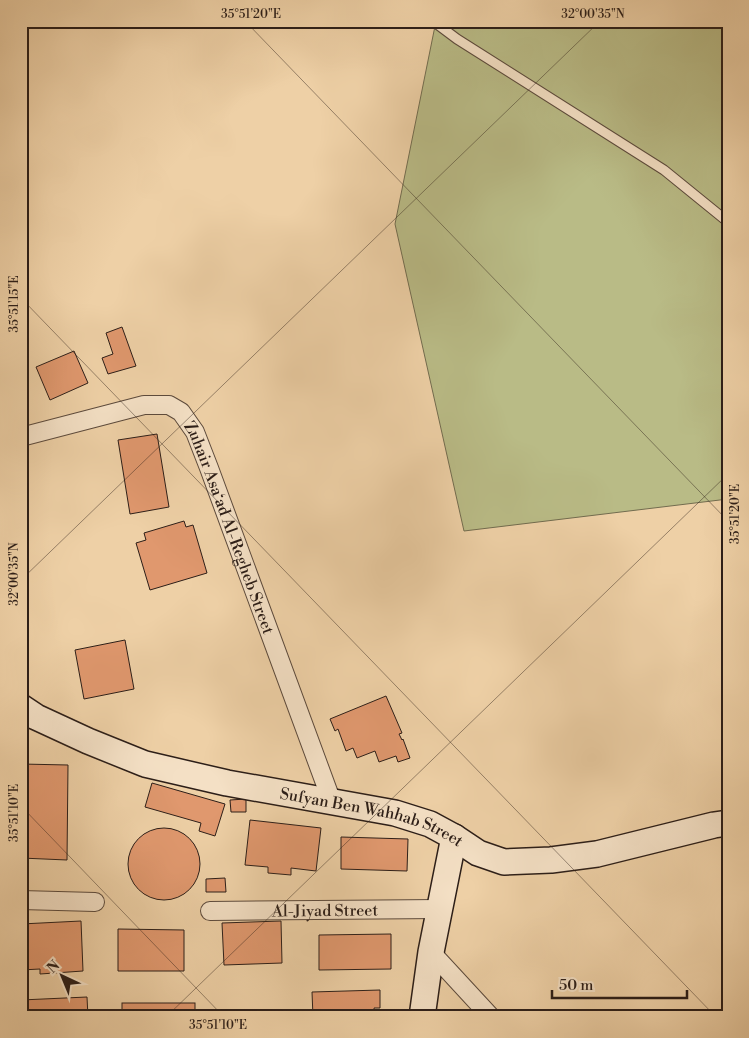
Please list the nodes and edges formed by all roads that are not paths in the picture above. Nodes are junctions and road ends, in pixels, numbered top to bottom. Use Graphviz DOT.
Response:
graph roads {
  1 [pos="433,21"];
  2 [pos="728,222"];
  3 [pos="21,437"];
  4 [pos="21,707"];
  5 [pos="332,802"];
  6 [pos="728,823"];
  7 [pos="454,837"];
  8 [pos="21,900"];
  9 [pos="95,902"];
  10 [pos="440,909"];
  11 [pos="210,911"];
  12 [pos="432,952"];
  13 [pos="422,1017"];
  14 [pos="490,1017"];
  1 -- 2 [label="lane"];
  3 -- 5 [label="street, Zuhair Asa‘ad Al-Regheb Street"];
  4 -- 5 [label="street, Sufyan Ben Wahhab Street"];
  5 -- 7 [label="street, Sufyan Ben Wahhab Street"];
  6 -- 7 [label="street, Sufyan Ben Wahhab Street"];
  7 -- 10 [label="street"];
  8 -- 9 [label="street"];
  10 -- 11 [label="street, Al-Jiyad Street"];
  10 -- 12 [label="street"];
  12 -- 13 [label="street"];
  12 -- 14 [label="street"];
}
